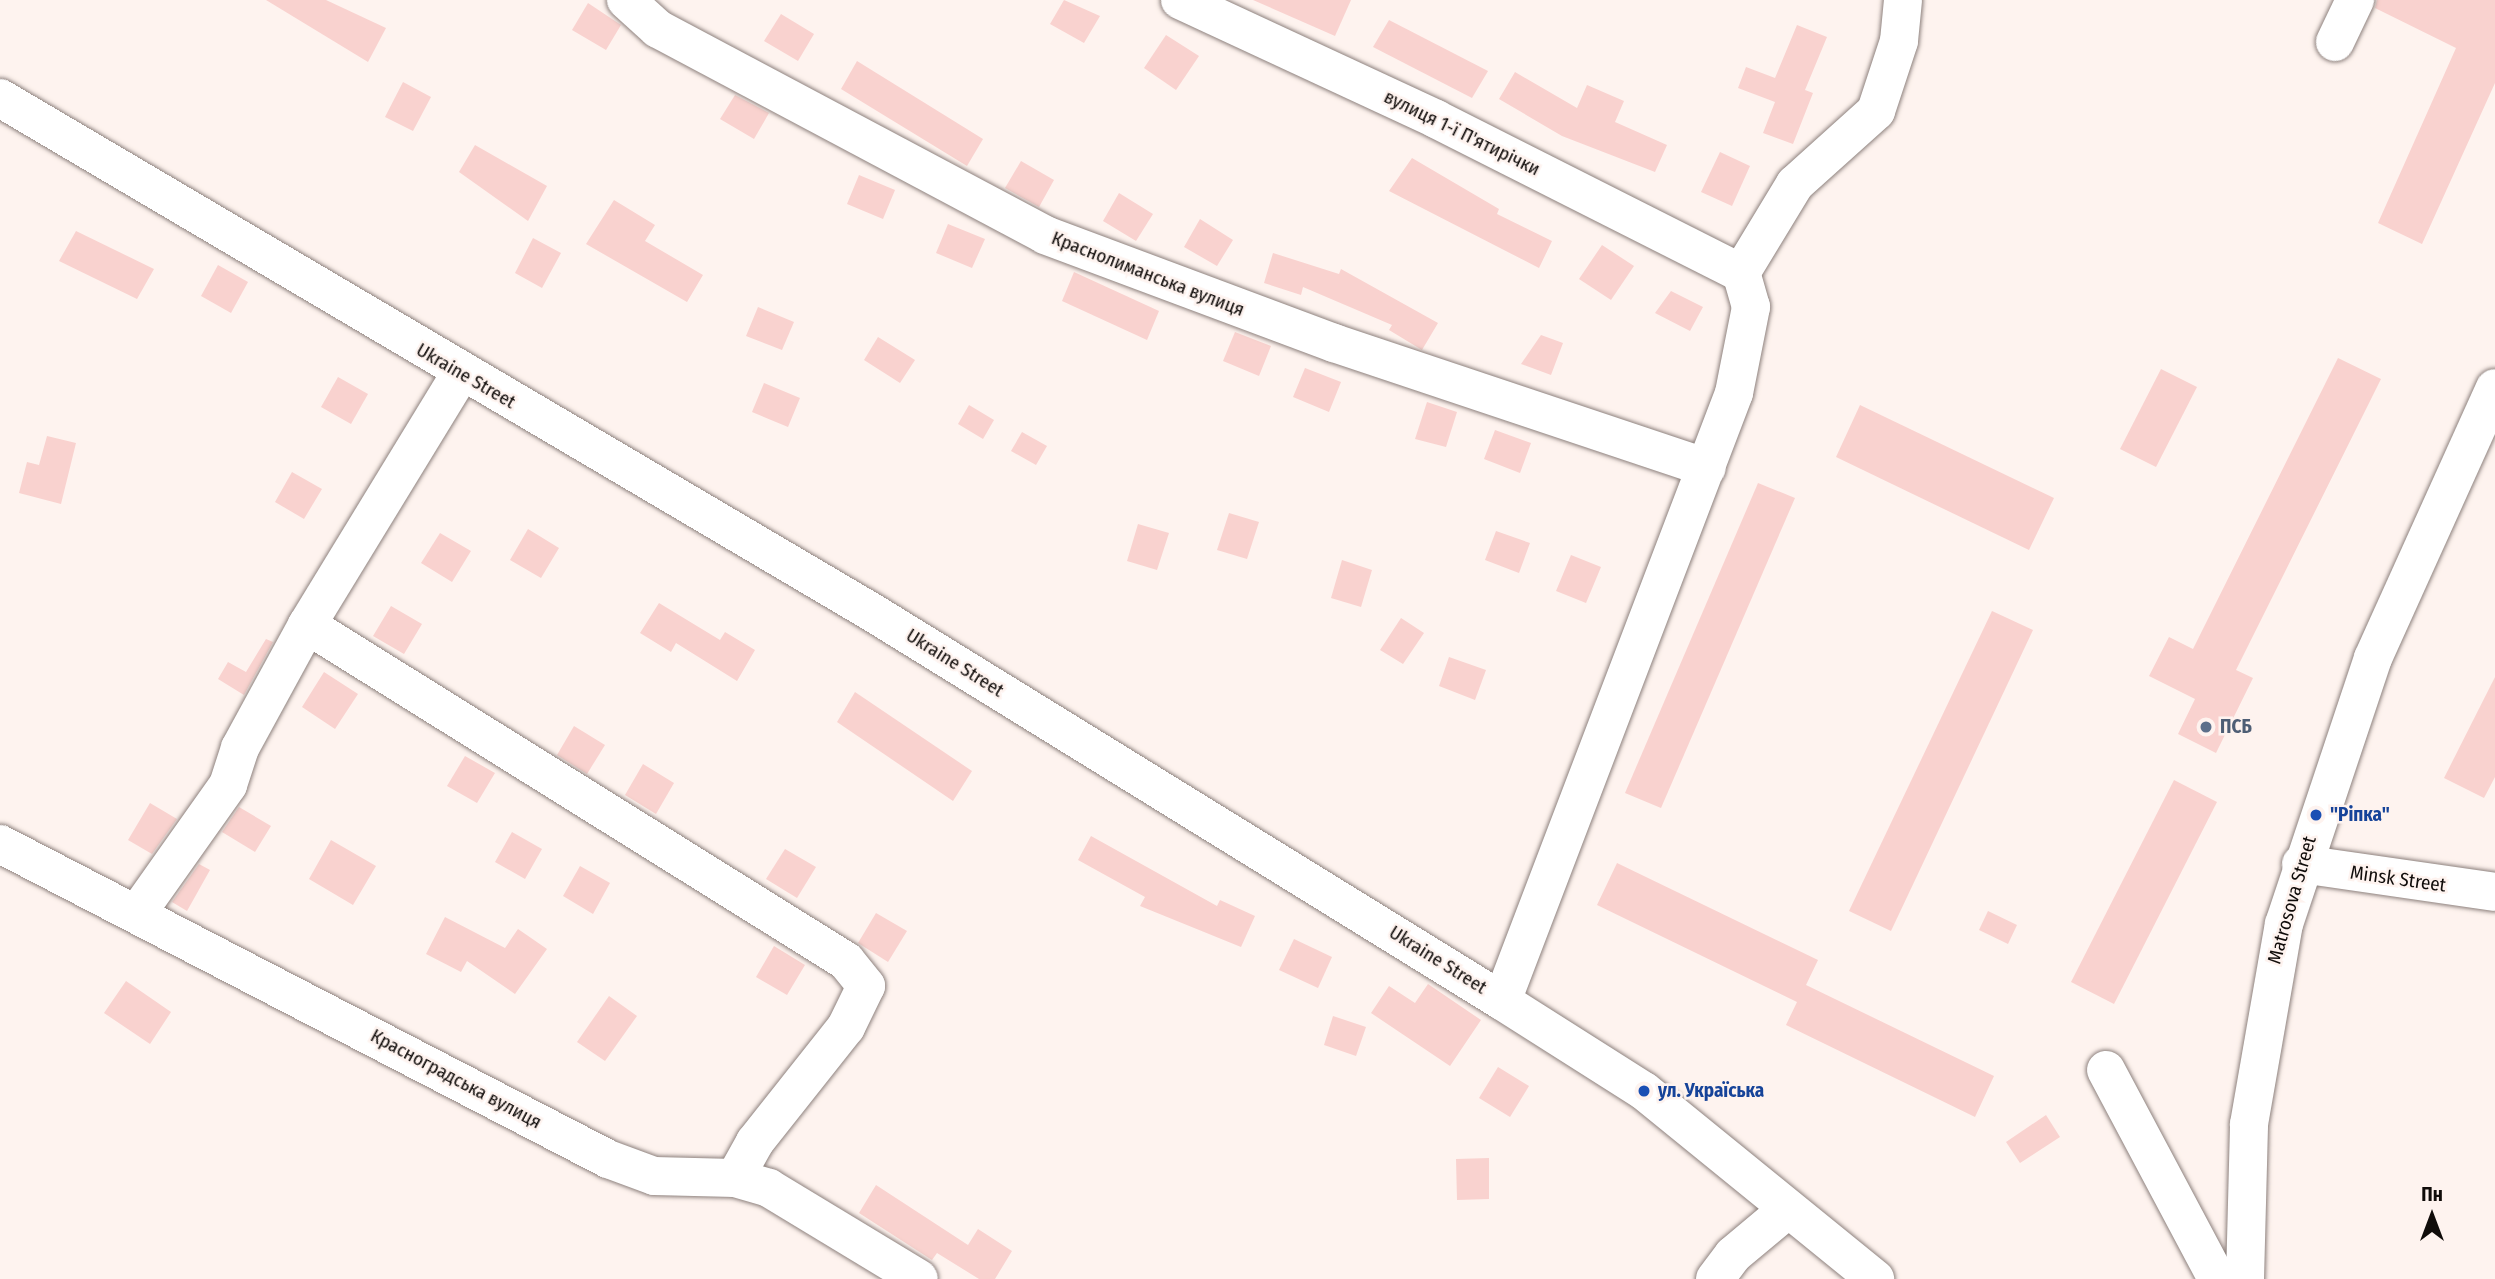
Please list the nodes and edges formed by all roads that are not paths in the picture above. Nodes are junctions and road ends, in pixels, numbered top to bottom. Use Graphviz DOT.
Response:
graph roads {
  1 [pos="625,0"];
  2 [pos="1180,0"];
  3 [pos="1903,0"];
  4 [pos="2355,0"];
  5 [pos="2335,42"];
  6 [pos="0,99"];
  7 [pos="1741,273"];
  8 [pos="461,373"];
  9 [pos="2495,388"];
  10 [pos="1707,468"];
  11 [pos="307,625"];
  12 [pos="0,845"];
  13 [pos="2301,864"];
  14 [pos="2495,892"];
  15 [pos="138,912"];
  16 [pos="1502,1001"];
  17 [pos="2106,1070"];
  18 [pos="735,1178"];
  19 [pos="1788,1209"];
  20 [pos="919,1279"];
  21 [pos="1715,1279"];
  22 [pos="1875,1279"];
  23 [pos="2217,1279"];
  24 [pos="2245,1279"];
  1 -- 10 [label="street, Краснолиманська вулиця"];
  2 -- 7 [label="street, вулиця 1-ї П'ятирічки"];
  3 -- 7 [label="street"];
  4 -- 5 [label="street"];
  6 -- 8 [label="street, Ukraine Street"];
  7 -- 10 [label="street"];
  8 -- 11 [label="street"];
  8 -- 16 [label="street, Ukraine Street"];
  9 -- 13 [label="street, Matrosova Street"];
  10 -- 16 [label="street"];
  11 -- 15 [label="street"];
  11 -- 18 [label="street"];
  12 -- 15 [label="street, Красноградська вулиця"];
  13 -- 14 [label="street, Minsk Street"];
  13 -- 24 [label="street, Matrosova Street"];
  15 -- 18 [label="street, Красноградська вулиця"];
  16 -- 19 [label="street, Ukraine Street"];
  17 -- 23 [label="street"];
  18 -- 20 [label="street, Красноградська вулиця"];
  19 -- 21 [label="street"];
  19 -- 22 [label="street, Ukraine Street"];
}
